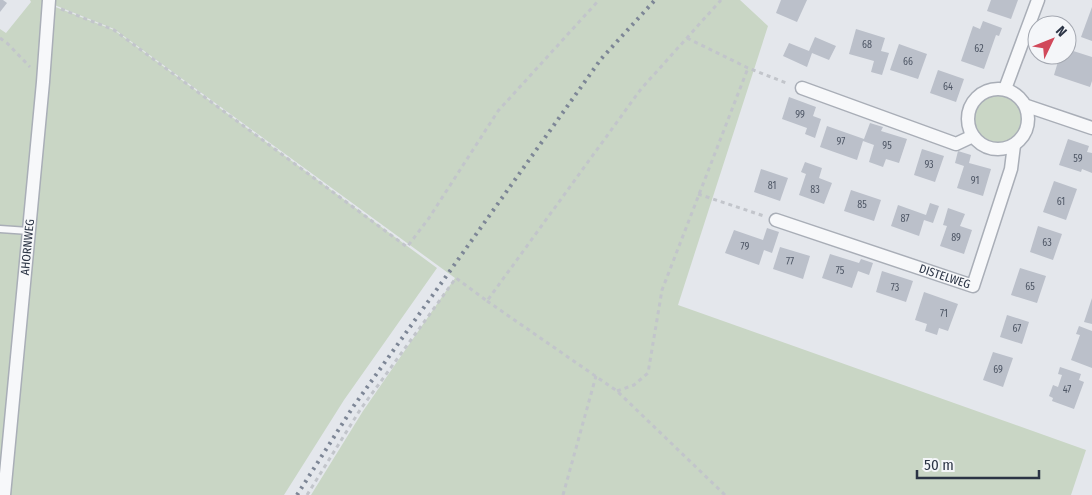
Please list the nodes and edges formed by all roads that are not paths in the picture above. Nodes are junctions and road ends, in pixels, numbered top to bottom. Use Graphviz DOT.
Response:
graph roads {
  1 [pos="1038,0"];
  2 [pos="49,2"];
  3 [pos="802,88"];
  4 [pos="1005,89"];
  5 [pos="1027,106"];
  6 [pos="1092,128"];
  7 [pos="973,136"];
  8 [pos="1014,145"];
  9 [pos="776,220"];
  10 [pos="0,229"];
  11 [pos="29,231"];
  12 [pos="4,495"];
  1 -- 4 [label="street"];
  2 -- 11 [label="street, AHORNWEG"];
  3 -- 7 [label="street"];
  4 -- 5 [label="street"];
  4 -- 7 [label="street"];
  5 -- 6 [label="street"];
  5 -- 8 [label="street, DISTELWEG"];
  7 -- 8 [label="street"];
  8 -- 9 [label="street, DISTELWEG"];
  10 -- 11 [label="lane"];
  11 -- 12 [label="street, AHORNWEG"];
}
